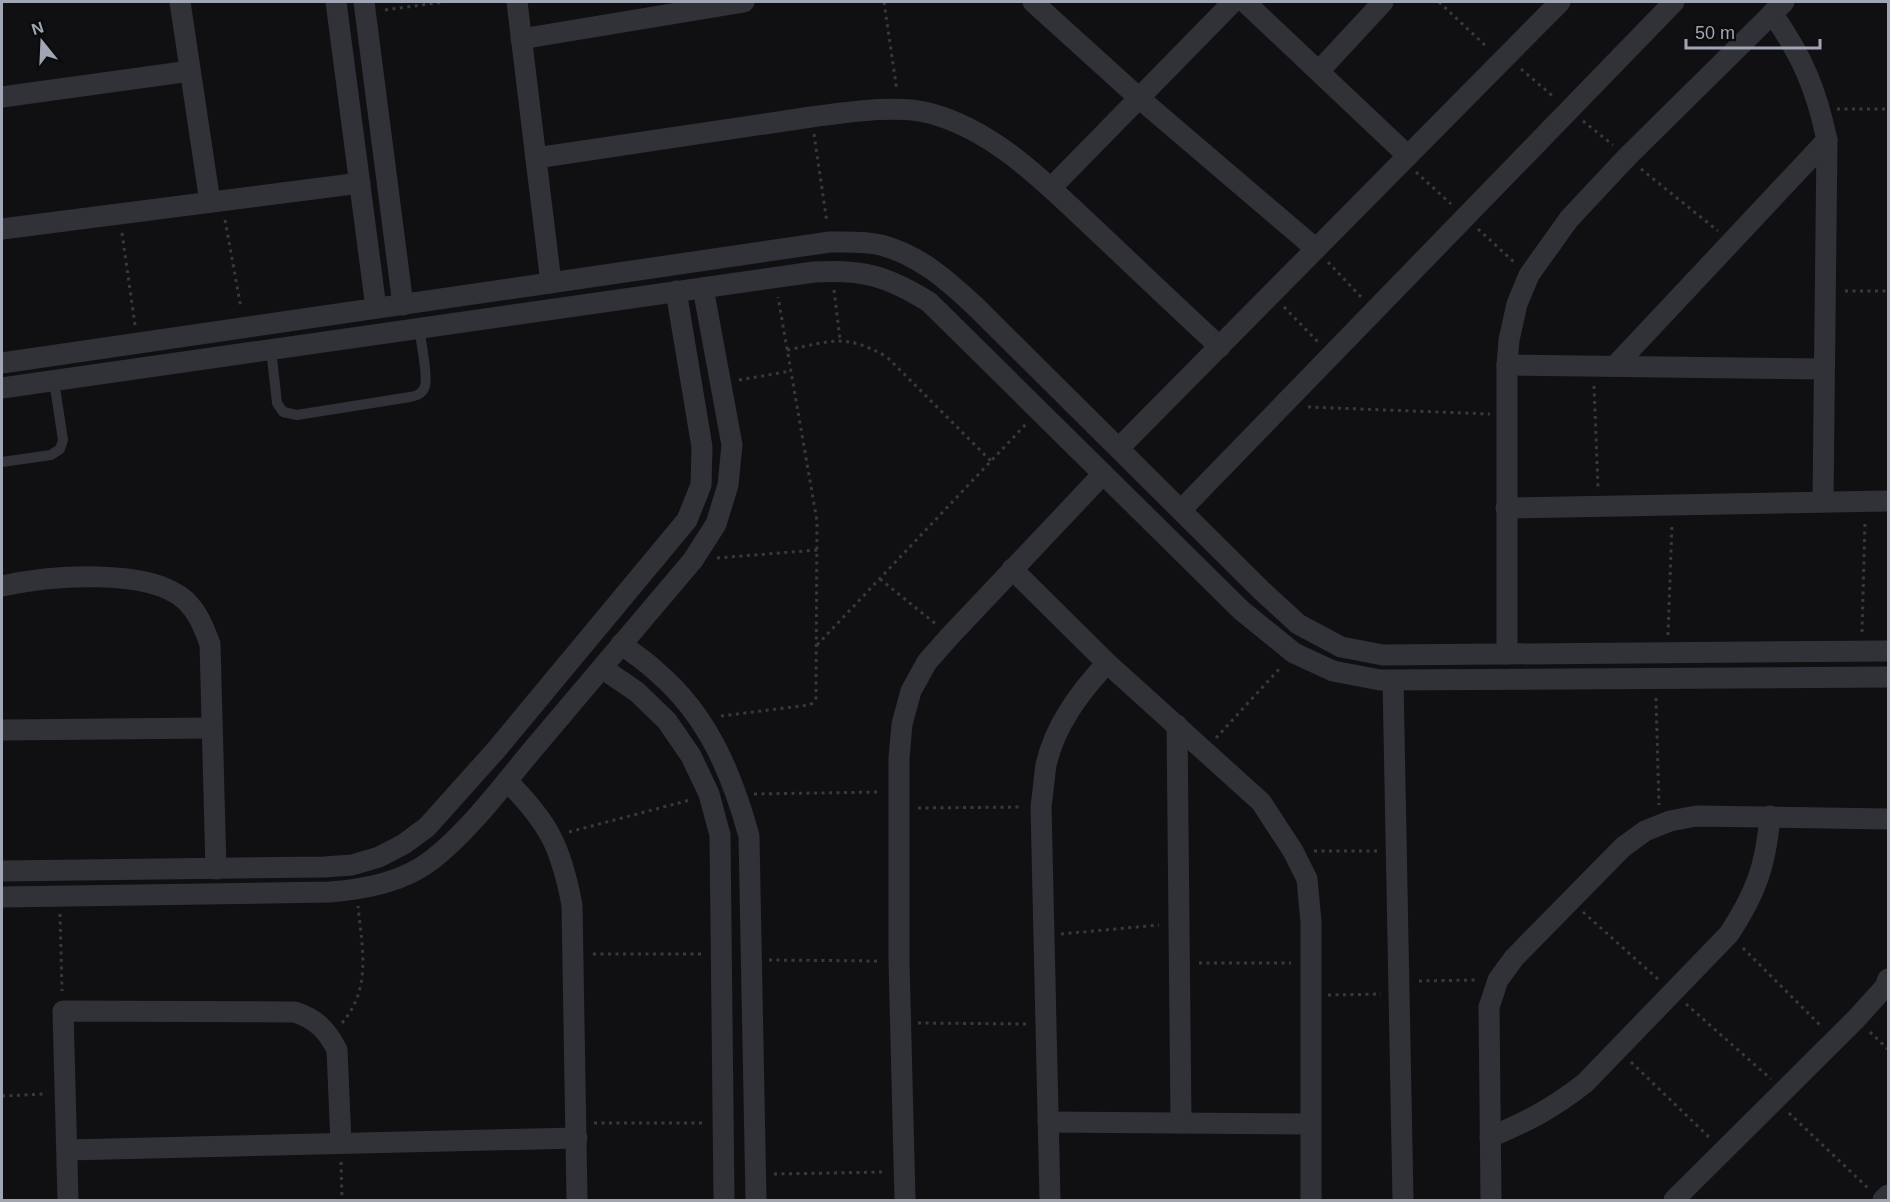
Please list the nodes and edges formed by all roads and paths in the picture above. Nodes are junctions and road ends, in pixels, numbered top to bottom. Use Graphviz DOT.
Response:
graph roads {
  1 [pos="180,2"];
  2 [pos="336,2"];
  3 [pos="443,2"];
  4 [pos="517,2"];
  5 [pos="744,2"];
  6 [pos="884,2"];
  7 [pos="1033,2"];
  8 [pos="1233,2"];
  9 [pos="1245,2"];
  10 [pos="1383,2"];
  11 [pos="1439,2"];
  12 [pos="1560,2"];
  13 [pos="1674,2"];
  14 [pos="364,7"];
  15 [pos="1778,7"];
  16 [pos="521,39"];
  17 [pos="1502,61"];
  18 [pos="190,71"];
  19 [pos="1319,72"];
  20 [pos="2,97"];
  21 [pos="1139,98"];
  22 [pos="1820,109"];
  23 [pos="1888,109"];
  24 [pos="900,110"];
  25 [pos="811,117"];
  26 [pos="1827,140"];
  27 [pos="1408,156"];
  28 [pos="536,158"];
  29 [pos="360,183"];
  30 [pos="1051,188"];
  31 [pos="216,201"];
  32 [pos="119,214"];
  33 [pos="2,229"];
  34 [pos="830,243"];
  35 [pos="1316,249"];
  36 [pos="832,271"];
  37 [pos="774,278"];
  38 [pos="551,283"];
  39 [pos="703,288"];
  40 [pos="676,291"];
  41 [pos="1825,291"];
  42 [pos="1888,291"];
  43 [pos="1272,294"];
  44 [pos="403,305"];
  45 [pos="975,306"];
  46 [pos="376,309"];
  47 [pos="1374,311"];
  48 [pos="954,327"];
  49 [pos="244,328"];
  50 [pos="419,328"];
  51 [pos="840,339"];
  52 [pos="138,343"];
  53 [pos="1220,347"];
  54 [pos="271,350"];
  55 [pos="787,350"];
  56 [pos="1331,355"];
  57 [pos="2,363"];
  58 [pos="1507,365"];
  59 [pos="1593,366"];
  60 [pos="1615,366"];
  61 [pos="1824,369"];
  62 [pos="791,371"];
  63 [pos="54,381"];
  64 [pos="720,383"];
  65 [pos="2,388"];
  66 [pos="1281,406"];
  67 [pos="1039,411"];
  68 [pos="1507,415"];
  69 [pos="1119,448"];
  70 [pos="991,461"];
  71 [pos="2,462"];
  72 [pos="1103,474"];
  73 [pos="1866,501"];
  74 [pos="1888,501"];
  75 [pos="1823,502"];
  76 [pos="1673,505"];
  77 [pos="1599,506"];
  78 [pos="1506,508"];
  79 [pos="1181,510"];
  80 [pos="817,550"];
  81 [pos="693,560"];
  82 [pos="1012,569"];
  83 [pos="880,579"];
  84 [pos="2,586"];
  85 [pos="950,636"];
  86 [pos="621,644"];
  87 [pos="816,646"];
  88 [pos="1861,651"];
  89 [pos="1888,651"];
  90 [pos="1294,653"];
  91 [pos="1667,653"];
  92 [pos="1507,654"];
  93 [pos="1107,663"];
  94 [pos="602,668"];
  95 [pos="1888,677"];
  96 [pos="1656,678"];
  97 [pos="1393,680"];
  98 [pos="699,719"];
  99 [pos="1178,726"];
  100 [pos="212,728"];
  101 [pos="2,730"];
  102 [pos="1205,750"];
  103 [pos="507,781"];
  104 [pos="709,794"];
  105 [pos="737,794"];
  106 [pos="898,800"];
  107 [pos="1041,806"];
  108 [pos="1770,816"];
  109 [pos="1888,819"];
  110 [pos="1660,825"];
  111 [pos="552,837"];
  112 [pos="1293,851"];
  113 [pos="1396,851"];
  114 [pos="216,869"];
  115 [pos="2,871"];
  116 [pos="356,889"];
  117 [pos="59,896"];
  118 [pos="2,897"];
  119 [pos="1179,923"];
  120 [pos="1729,934"];
  121 [pos="1044,936"];
  122 [pos="574,953"];
  123 [pos="723,955"];
  124 [pos="751,960"];
  125 [pos="899,961"];
  126 [pos="1311,963"];
  127 [pos="1179,964"];
  128 [pos="1888,979"];
  129 [pos="1498,980"];
  130 [pos="1399,988"];
  131 [pos="1311,995"];
  132 [pos="63,1011"];
  133 [pos="1856,1019"];
  134 [pos="900,1023"];
  135 [pos="1046,1024"];
  136 [pos="330,1036"];
  137 [pos="1835,1039"];
  138 [pos="1618,1049"];
  139 [pos="1888,1049"];
  140 [pos="65,1094"];
  141 [pos="2,1096"];
  142 [pos="1774,1100"];
  143 [pos="1048,1122"];
  144 [pos="1180,1123"];
  145 [pos="724,1124"];
  146 [pos="1311,1124"];
  147 [pos="577,1131"];
  148 [pos="1490,1137"];
  149 [pos="341,1143"];
  150 [pos="67,1150"];
  151 [pos="1723,1151"];
  152 [pos="904,1172"];
  153 [pos="755,1174"];
  154 [pos="1881,1196"];
  155 [pos="68,1200"];
  156 [pos="342,1200"];
  157 [pos="577,1200"];
  158 [pos="724,1200"];
  159 [pos="756,1200"];
  160 [pos="905,1200"];
  161 [pos="1050,1200"];
  162 [pos="1311,1200"];
  163 [pos="1403,1200"];
  164 [pos="1491,1200"];
  165 [pos="1674,1200"];
  1 -- 18 [label="street"];
  2 -- 29 [label="street"];
  3 -- 14 [label="path"];
  4 -- 16 [label="street"];
  5 -- 16 [label="street"];
  6 -- 24 [label="path"];
  7 -- 21 [label="street"];
  8 -- 21 [label="street"];
  9 -- 19 [label="street"];
  10 -- 19 [label="street"];
  11 -- 17 [label="path"];
  12 -- 17 [label="street"];
  13 -- 47 [label="street"];
  14 -- 44 [label="street"];
  15 -- 22 [label="street"];
  15 -- 58 [label="street"];
  16 -- 28 [label="street"];
  17 -- 27 [label="street"];
  18 -- 20 [label="street"];
  18 -- 31 [label="street"];
  19 -- 27 [label="street"];
  21 -- 30 [label="street"];
  21 -- 35 [label="street"];
  22 -- 23 [label="path"];
  22 -- 26 [label="street"];
  24 -- 25 [label="street"];
  24 -- 30 [label="street"];
  25 -- 28 [label="street"];
  25 -- 34 [label="path"];
  26 -- 41 [label="street"];
  26 -- 60 [label="street"];
  27 -- 35 [label="street"];
  28 -- 38 [label="street"];
  29 -- 31 [label="street"];
  29 -- 46 [label="street"];
  30 -- 53 [label="street"];
  31 -- 32 [label="street"];
  31 -- 49 [label="path"];
  32 -- 33 [label="street"];
  32 -- 52 [label="path"];
  34 -- 38 [label="street"];
  34 -- 45 [label="street"];
  35 -- 43 [label="street"];
  35 -- 47 [label="path"];
  36 -- 37 [label="street"];
  36 -- 48 [label="street"];
  36 -- 51 [label="path"];
  37 -- 39 [label="street"];
  37 -- 55 [label="path"];
  38 -- 44 [label="street"];
  39 -- 40 [label="street"];
  39 -- 64 [label="street"];
  40 -- 50 [label="street"];
  40 -- 114 [label="street"];
  41 -- 42 [label="path"];
  41 -- 61 [label="street"];
  43 -- 53 [label="street"];
  43 -- 56 [label="path"];
  44 -- 46 [label="street"];
  45 -- 48 [label="street"];
  45 -- 69 [label="street"];
  46 -- 49 [label="street"];
  47 -- 56 [label="street"];
  48 -- 67 [label="street"];
  49 -- 52 [label="street"];
  50 -- 54 [label="street"];
  50 -- 54 [label="lane"];
  51 -- 55 [label="path"];
  51 -- 70 [label="path"];
  52 -- 57 [label="street"];
  53 -- 69 [label="street"];
  54 -- 63 [label="street"];
  55 -- 62 [label="path"];
  56 -- 66 [label="street"];
  58 -- 59 [label="street"];
  58 -- 68 [label="street"];
  59 -- 60 [label="street"];
  59 -- 77 [label="path"];
  60 -- 61 [label="street"];
  61 -- 75 [label="street"];
  62 -- 64 [label="path"];
  62 -- 80 [label="path"];
  63 -- 65 [label="street"];
  63 -- 71 [label="lane"];
  64 -- 81 [label="street"];
  66 -- 68 [label="path"];
  66 -- 79 [label="street"];
  67 -- 70 [label="path"];
  67 -- 72 [label="street"];
  68 -- 78 [label="street"];
  69 -- 79 [label="street"];
  70 -- 83 [label="path"];
  72 -- 82 [label="street"];
  72 -- 90 [label="street"];
  73 -- 74 [label="street"];
  73 -- 75 [label="street"];
  73 -- 88 [label="path"];
  75 -- 76 [label="street"];
  76 -- 77 [label="street"];
  76 -- 91 [label="path"];
  77 -- 78 [label="street"];
  78 -- 92 [label="street"];
  79 -- 92 [label="street"];
  80 -- 81 [label="path"];
  80 -- 87 [label="path"];
  81 -- 86 [label="street"];
  82 -- 85 [label="street"];
  82 -- 93 [label="street"];
  83 -- 85 [label="path"];
  83 -- 87 [label="path"];
  84 -- 100 [label="street"];
  85 -- 106 [label="street"];
  86 -- 94 [label="street"];
  86 -- 98 [label="street"];
  87 -- 98 [label="path"];
  88 -- 89 [label="street"];
  88 -- 91 [label="street"];
  90 -- 97 [label="street"];
  90 -- 102 [label="path"];
  91 -- 92 [label="street"];
  93 -- 99 [label="street"];
  93 -- 107 [label="street"];
  94 -- 103 [label="street"];
  94 -- 104 [label="street"];
  95 -- 96 [label="street"];
  96 -- 97 [label="street"];
  96 -- 110 [label="path"];
  97 -- 113 [label="street"];
  98 -- 105 [label="street"];
  99 -- 102 [label="street"];
  99 -- 119 [label="street"];
  100 -- 101 [label="street"];
  100 -- 114 [label="street"];
  102 -- 112 [label="street"];
  103 -- 111 [label="street"];
  103 -- 116 [label="street"];
  104 -- 111 [label="path"];
  104 -- 123 [label="street"];
  105 -- 106 [label="path"];
  105 -- 124 [label="street"];
  106 -- 107 [label="path"];
  106 -- 125 [label="street"];
  107 -- 121 [label="street"];
  108 -- 109 [label="street"];
  108 -- 110 [label="street"];
  108 -- 120 [label="street"];
  110 -- 129 [label="street"];
  111 -- 122 [label="street"];
  112 -- 113 [label="path"];
  112 -- 126 [label="street"];
  113 -- 130 [label="street"];
  114 -- 115 [label="street"];
  116 -- 117 [label="street"];
  116 -- 136 [label="path"];
  117 -- 118 [label="street"];
  117 -- 132 [label="path"];
  119 -- 121 [label="path"];
  119 -- 127 [label="street"];
  120 -- 137 [label="path"];
  120 -- 138 [label="street"];
  121 -- 135 [label="street"];
  122 -- 123 [label="path"];
  122 -- 147 [label="street"];
  123 -- 145 [label="street"];
  124 -- 125 [label="path"];
  124 -- 153 [label="street"];
  125 -- 134 [label="street"];
  126 -- 127 [label="path"];
  126 -- 131 [label="street"];
  127 -- 144 [label="street"];
  128 -- 133 [label="street"];
  129 -- 130 [label="path"];
  129 -- 148 [label="street"];
  130 -- 131 [label="path"];
  130 -- 163 [label="street"];
  131 -- 146 [label="street"];
  132 -- 136 [label="street"];
  132 -- 140 [label="street"];
  133 -- 137 [label="street"];
  133 -- 139 [label="path"];
  134 -- 135 [label="path"];
  134 -- 152 [label="street"];
  135 -- 143 [label="street"];
  136 -- 149 [label="street"];
  137 -- 142 [label="street"];
  138 -- 148 [label="street"];
  138 -- 151 [label="path"];
  140 -- 141 [label="path"];
  140 -- 150 [label="street"];
  142 -- 151 [label="street"];
  142 -- 154 [label="path"];
  143 -- 144 [label="street"];
  143 -- 161 [label="street"];
  144 -- 146 [label="street"];
  145 -- 147 [label="path"];
  145 -- 158 [label="street"];
  146 -- 162 [label="street"];
  147 -- 149 [label="street"];
  147 -- 157 [label="street"];
  148 -- 164 [label="street"];
  149 -- 150 [label="street"];
  149 -- 156 [label="path"];
  150 -- 155 [label="street"];
  151 -- 165 [label="street"];
  152 -- 153 [label="path"];
  152 -- 160 [label="street"];
  153 -- 159 [label="street"];
}
